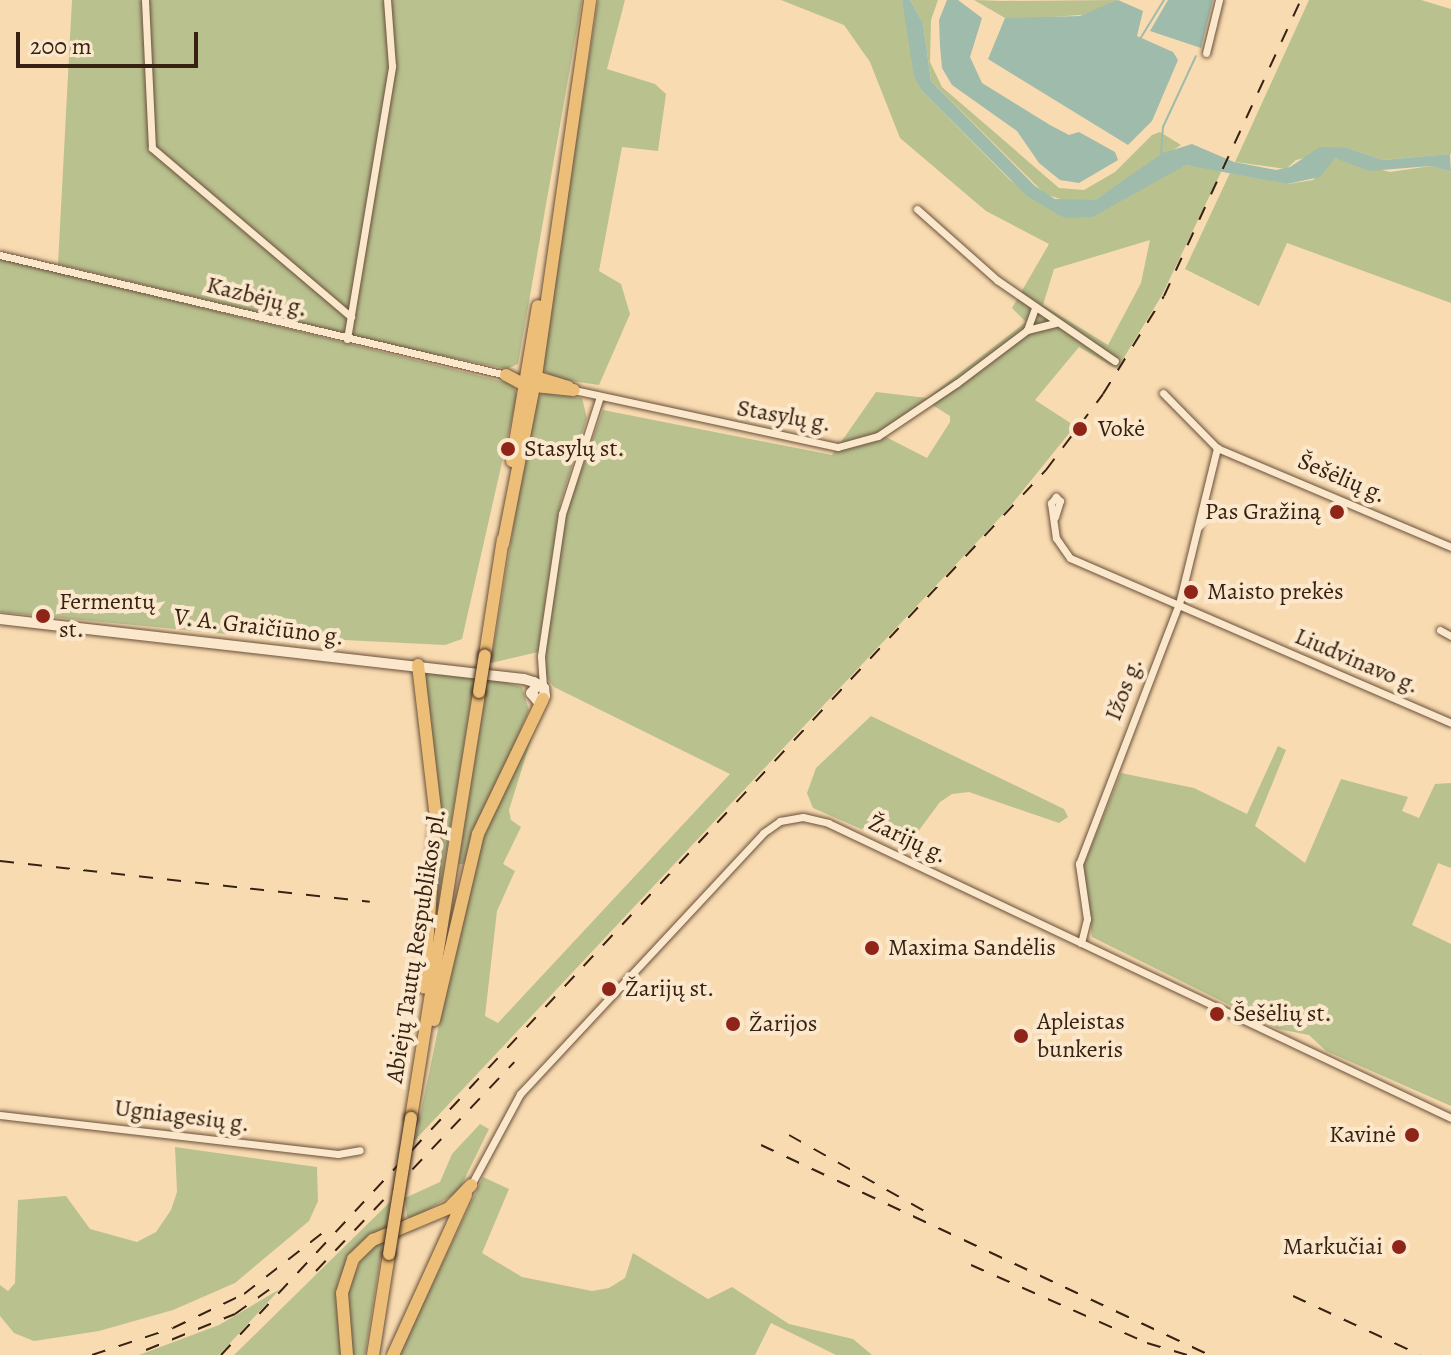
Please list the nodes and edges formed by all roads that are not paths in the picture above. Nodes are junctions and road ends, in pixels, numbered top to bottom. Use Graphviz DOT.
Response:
graph roads {
  1 [pos="145,0"];
  2 [pos="387,0"];
  3 [pos="590,0"];
  4 [pos="1219,0"];
  5 [pos="1206,53"];
  6 [pos="917,209"];
  7 [pos="0,255"];
  8 [pos="1035,308"];
  9 [pos="351,317"];
  10 [pos="1058,323"];
  11 [pos="1027,330"];
  12 [pos="347,339"];
  13 [pos="1115,361"];
  14 [pos="506,375"];
  15 [pos="530,381"];
  16 [pos="574,390"];
  17 [pos="1163,393"];
  18 [pos="600,396"];
  19 [pos="1217,448"];
  20 [pos="1055,517"];
  21 [pos="1451,547"];
  22 [pos="1179,604"];
  23 [pos="0,619"];
  24 [pos="1440,630"];
  25 [pos="1451,636"];
  26 [pos="418,665"];
  27 [pos="537,689"];
  28 [pos="1451,723"];
  29 [pos="1081,943"];
  30 [pos="422,1048"];
  31 [pos="419,1065"];
  32 [pos="0,1115"];
  33 [pos="1451,1118"];
  34 [pos="360,1150"];
  35 [pos="471,1185"];
  36 [pos="437,1214"];
  37 [pos="451,1226"];
  38 [pos="376,1338"];
  39 [pos="398,1340"];
  40 [pos="347,1355"];
  41 [pos="373,1355"];
  42 [pos="393,1355"];
  1 -- 9 [label="street"];
  2 -- 9 [label="street"];
  3 -- 15 [label="highway, Abiejų Tautų Respublikos pl."];
  4 -- 5 [label="street"];
  6 -- 8 [label="street"];
  7 -- 12 [label="street, Kazbėjų g."];
  8 -- 10 [label="street"];
  8 -- 11 [label="street"];
  9 -- 12 [label="street"];
  10 -- 11 [label="street"];
  10 -- 13 [label="street"];
  11 -- 18 [label="street, Stasylų g."];
  12 -- 14 [label="street, Kazbėjų g."];
  14 -- 15 [label="highway"];
  15 -- 16 [label="highway"];
  15 -- 30 [label="highway, Abiejų Tautų Respublikos pl., bridge"];
  16 -- 18 [label="street, Stasylų g."];
  17 -- 19 [label="street"];
  18 -- 27 [label="street"];
  19 -- 21 [label="street, Šešėlių g."];
  19 -- 22 [label="street, Ižos g."];
  20 -- 22 [label="street, Liudvinavo g."];
  22 -- 28 [label="street, Liudvinavo g."];
  22 -- 29 [label="street, Ižos g."];
  23 -- 26 [label="main road, V. A. Graičiūno g."];
  24 -- 25 [label="street"];
  26 -- 27 [label="main road, V. A. Graičiūno g."];
  26 -- 30 [label="highway"];
  27 -- 31 [label="highway"];
  29 -- 33 [label="street, Žarijų g."];
  29 -- 35 [label="street, Žarijų g."];
  30 -- 31 [label="highway, Abiejų Tautų Respublikos pl."];
  31 -- 38 [label="highway, Abiejų Tautų Respublikos pl., bridge"];
  32 -- 34 [label="street, Ugniagesių g."];
  35 -- 36 [label="highway"];
  35 -- 37 [label="highway"];
  36 -- 37 [label="highway"];
  36 -- 40 [label="highway"];
  37 -- 39 [label="highway"];
  38 -- 39 [label="highway"];
  38 -- 41 [label="highway, Abiejų Tautų Respublikos pl."];
  39 -- 42 [label="highway"];
}
